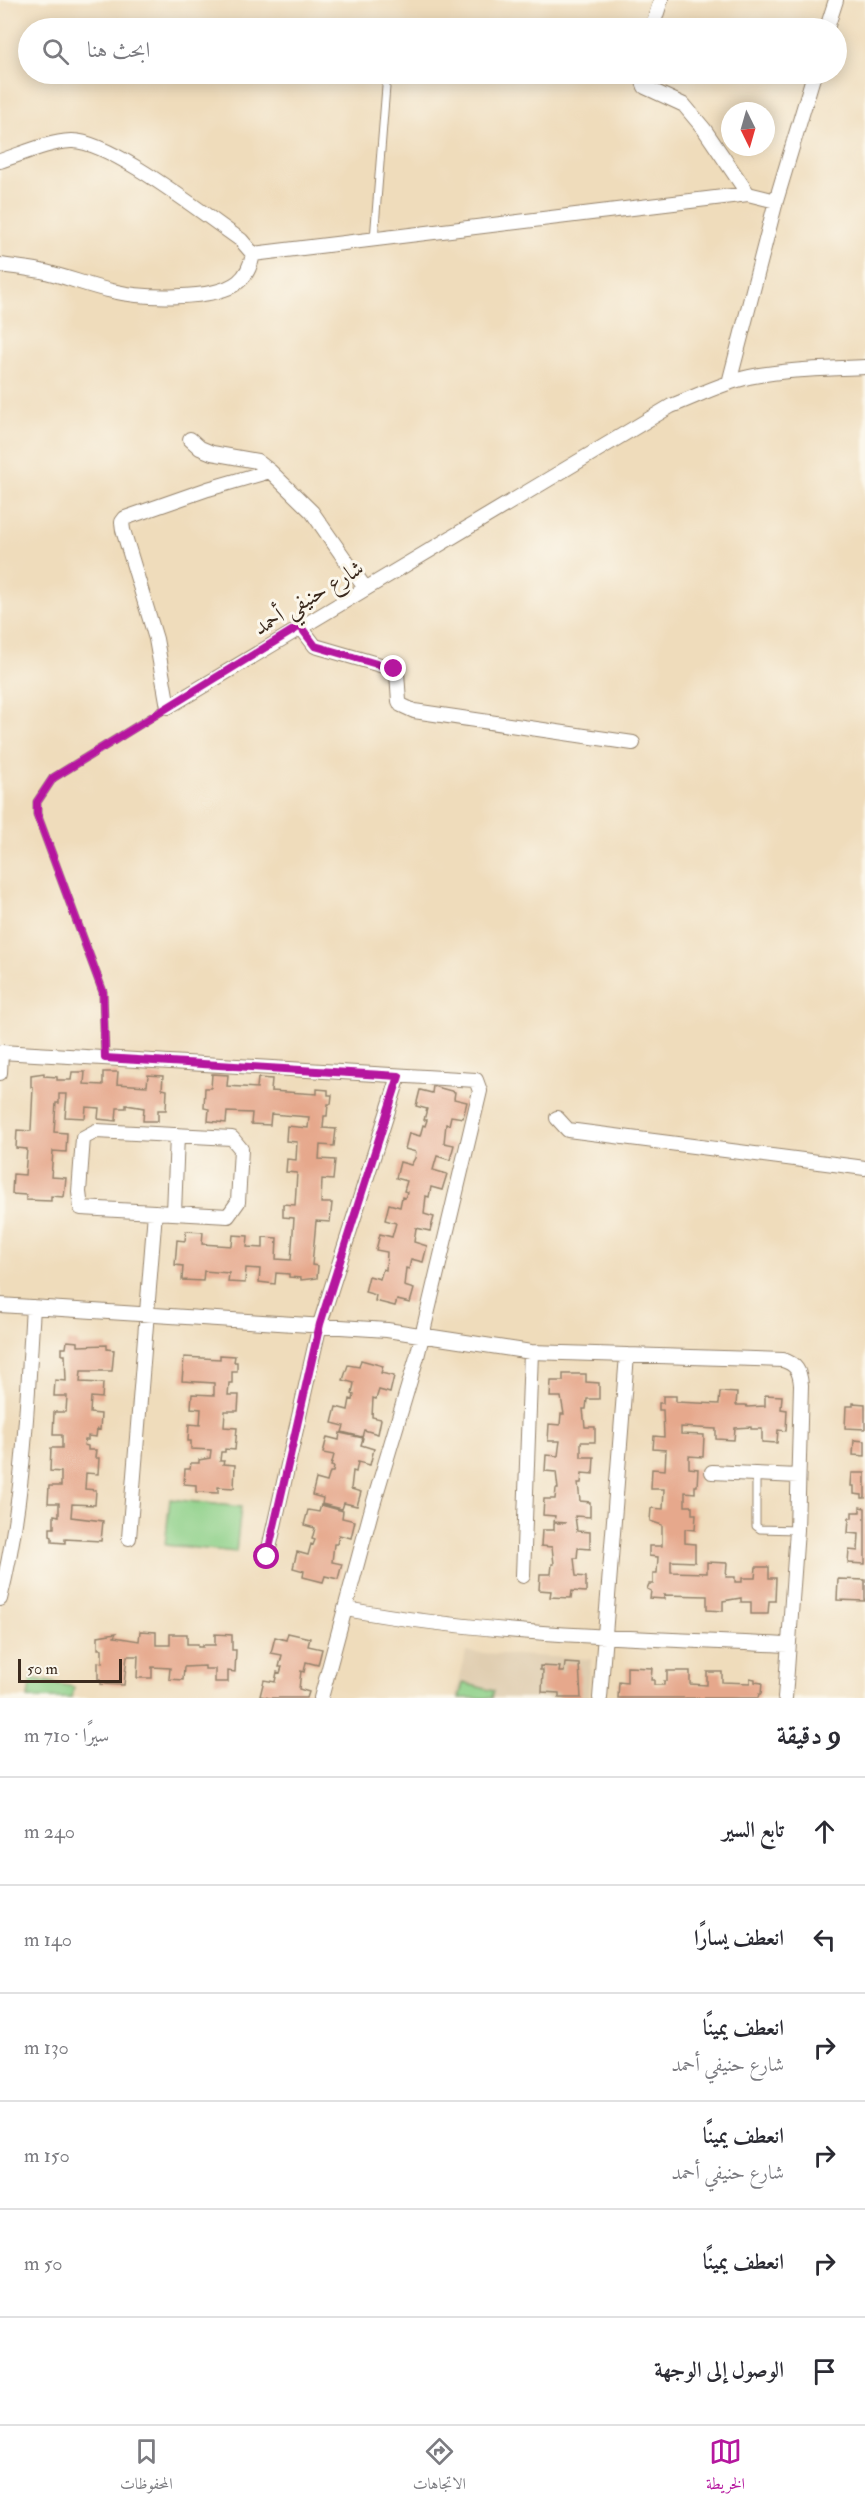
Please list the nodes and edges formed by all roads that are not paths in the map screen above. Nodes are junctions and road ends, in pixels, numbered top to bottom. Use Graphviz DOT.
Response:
graph roads {
  1 [pos="661,0"];
  2 [pos="836,0"];
  3 [pos="655,18"];
  4 [pos="830,18"];
  5 [pos="386,84"];
  6 [pos="644,84"];
  7 [pos="811,84"];
  8 [pos="0,161"];
  9 [pos="748,194"];
  10 [pos="776,201"];
  11 [pos="374,239"];
  12 [pos="253,254"];
  13 [pos="0,265"];
  14 [pos="865,368"];
  15 [pos="729,383"];
  16 [pos="190,439"];
  17 [pos="270,471"];
  18 [pos="365,588"];
  19 [pos="300,626"];
  20 [pos="168,706"];
  21 [pos="633,743"];
  22 [pos="105,1058"];
  23 [pos="0,1073"];
  24 [pos="399,1076"];
  25 [pos="557,1118"];
  26 [pos="177,1135"];
  27 [pos="865,1168"];
  28 [pos="155,1212"];
  29 [pos="174,1213"];
  30 [pos="0,1305"];
  31 [pos="33,1307"];
  32 [pos="148,1313"];
  33 [pos="320,1324"];
  34 [pos="422,1334"];
  35 [pos="531,1352"];
  36 [pos="627,1355"];
  37 [pos="712,1472"];
  38 [pos="756,1474"];
  39 [pos="798,1476"];
  40 [pos="797,1530"];
  41 [pos="129,1538"];
  42 [pos="267,1557"];
  43 [pos="523,1576"];
  44 [pos="0,1599"];
  45 [pos="346,1609"];
  46 [pos="606,1636"];
  47 [pos="788,1645"];
  48 [pos="321,1698"];
  49 [pos="600,1698"];
  50 [pos="785,1698"];
  1 -- 3 [label="street"];
  2 -- 4 [label="street"];
  5 -- 11 [label="lane"];
  6 -- 9 [label="street"];
  7 -- 10 [label="street"];
  8 -- 12 [label="street"];
  9 -- 10 [label="street"];
  9 -- 11 [label="street"];
  10 -- 15 [label="street"];
  11 -- 12 [label="street"];
  12 -- 13 [label="street"];
  14 -- 15 [label="street, شارع حنيفي أحمد"];
  15 -- 18 [label="street, شارع حنيفي أحمد"];
  16 -- 17 [label="street"];
  17 -- 18 [label="street"];
  17 -- 20 [label="street"];
  18 -- 19 [label="street, شارع حنيفي أحمد"];
  19 -- 20 [label="street, شارع حنيفي أحمد"];
  19 -- 21 [label="street"];
  20 -- 22 [label="lane, شارع حنيفي أحمد"];
  22 -- 23 [label="street"];
  22 -- 24 [label="street"];
  24 -- 33 [label="street"];
  24 -- 34 [label="street"];
  25 -- 27 [label="street"];
  26 -- 28 [label="street"];
  26 -- 29 [label="street"];
  26 -- 29 [label="street"];
  28 -- 29 [label="street"];
  28 -- 32 [label="street"];
  30 -- 31 [label="street"];
  31 -- 32 [label="street"];
  31 -- 44 [label="street"];
  32 -- 33 [label="street"];
  32 -- 41 [label="street"];
  33 -- 34 [label="street"];
  33 -- 42 [label="street"];
  34 -- 35 [label="street"];
  34 -- 45 [label="street"];
  35 -- 36 [label="street"];
  35 -- 43 [label="street"];
  36 -- 39 [label="street"];
  36 -- 46 [label="street"];
  37 -- 38 [label="street"];
  38 -- 39 [label="street"];
  38 -- 40 [label="lane"];
  39 -- 40 [label="street"];
  40 -- 47 [label="street"];
  45 -- 46 [label="street"];
  45 -- 48 [label="street"];
  46 -- 47 [label="street"];
  46 -- 49 [label="street"];
  47 -- 50 [label="street"];
}
